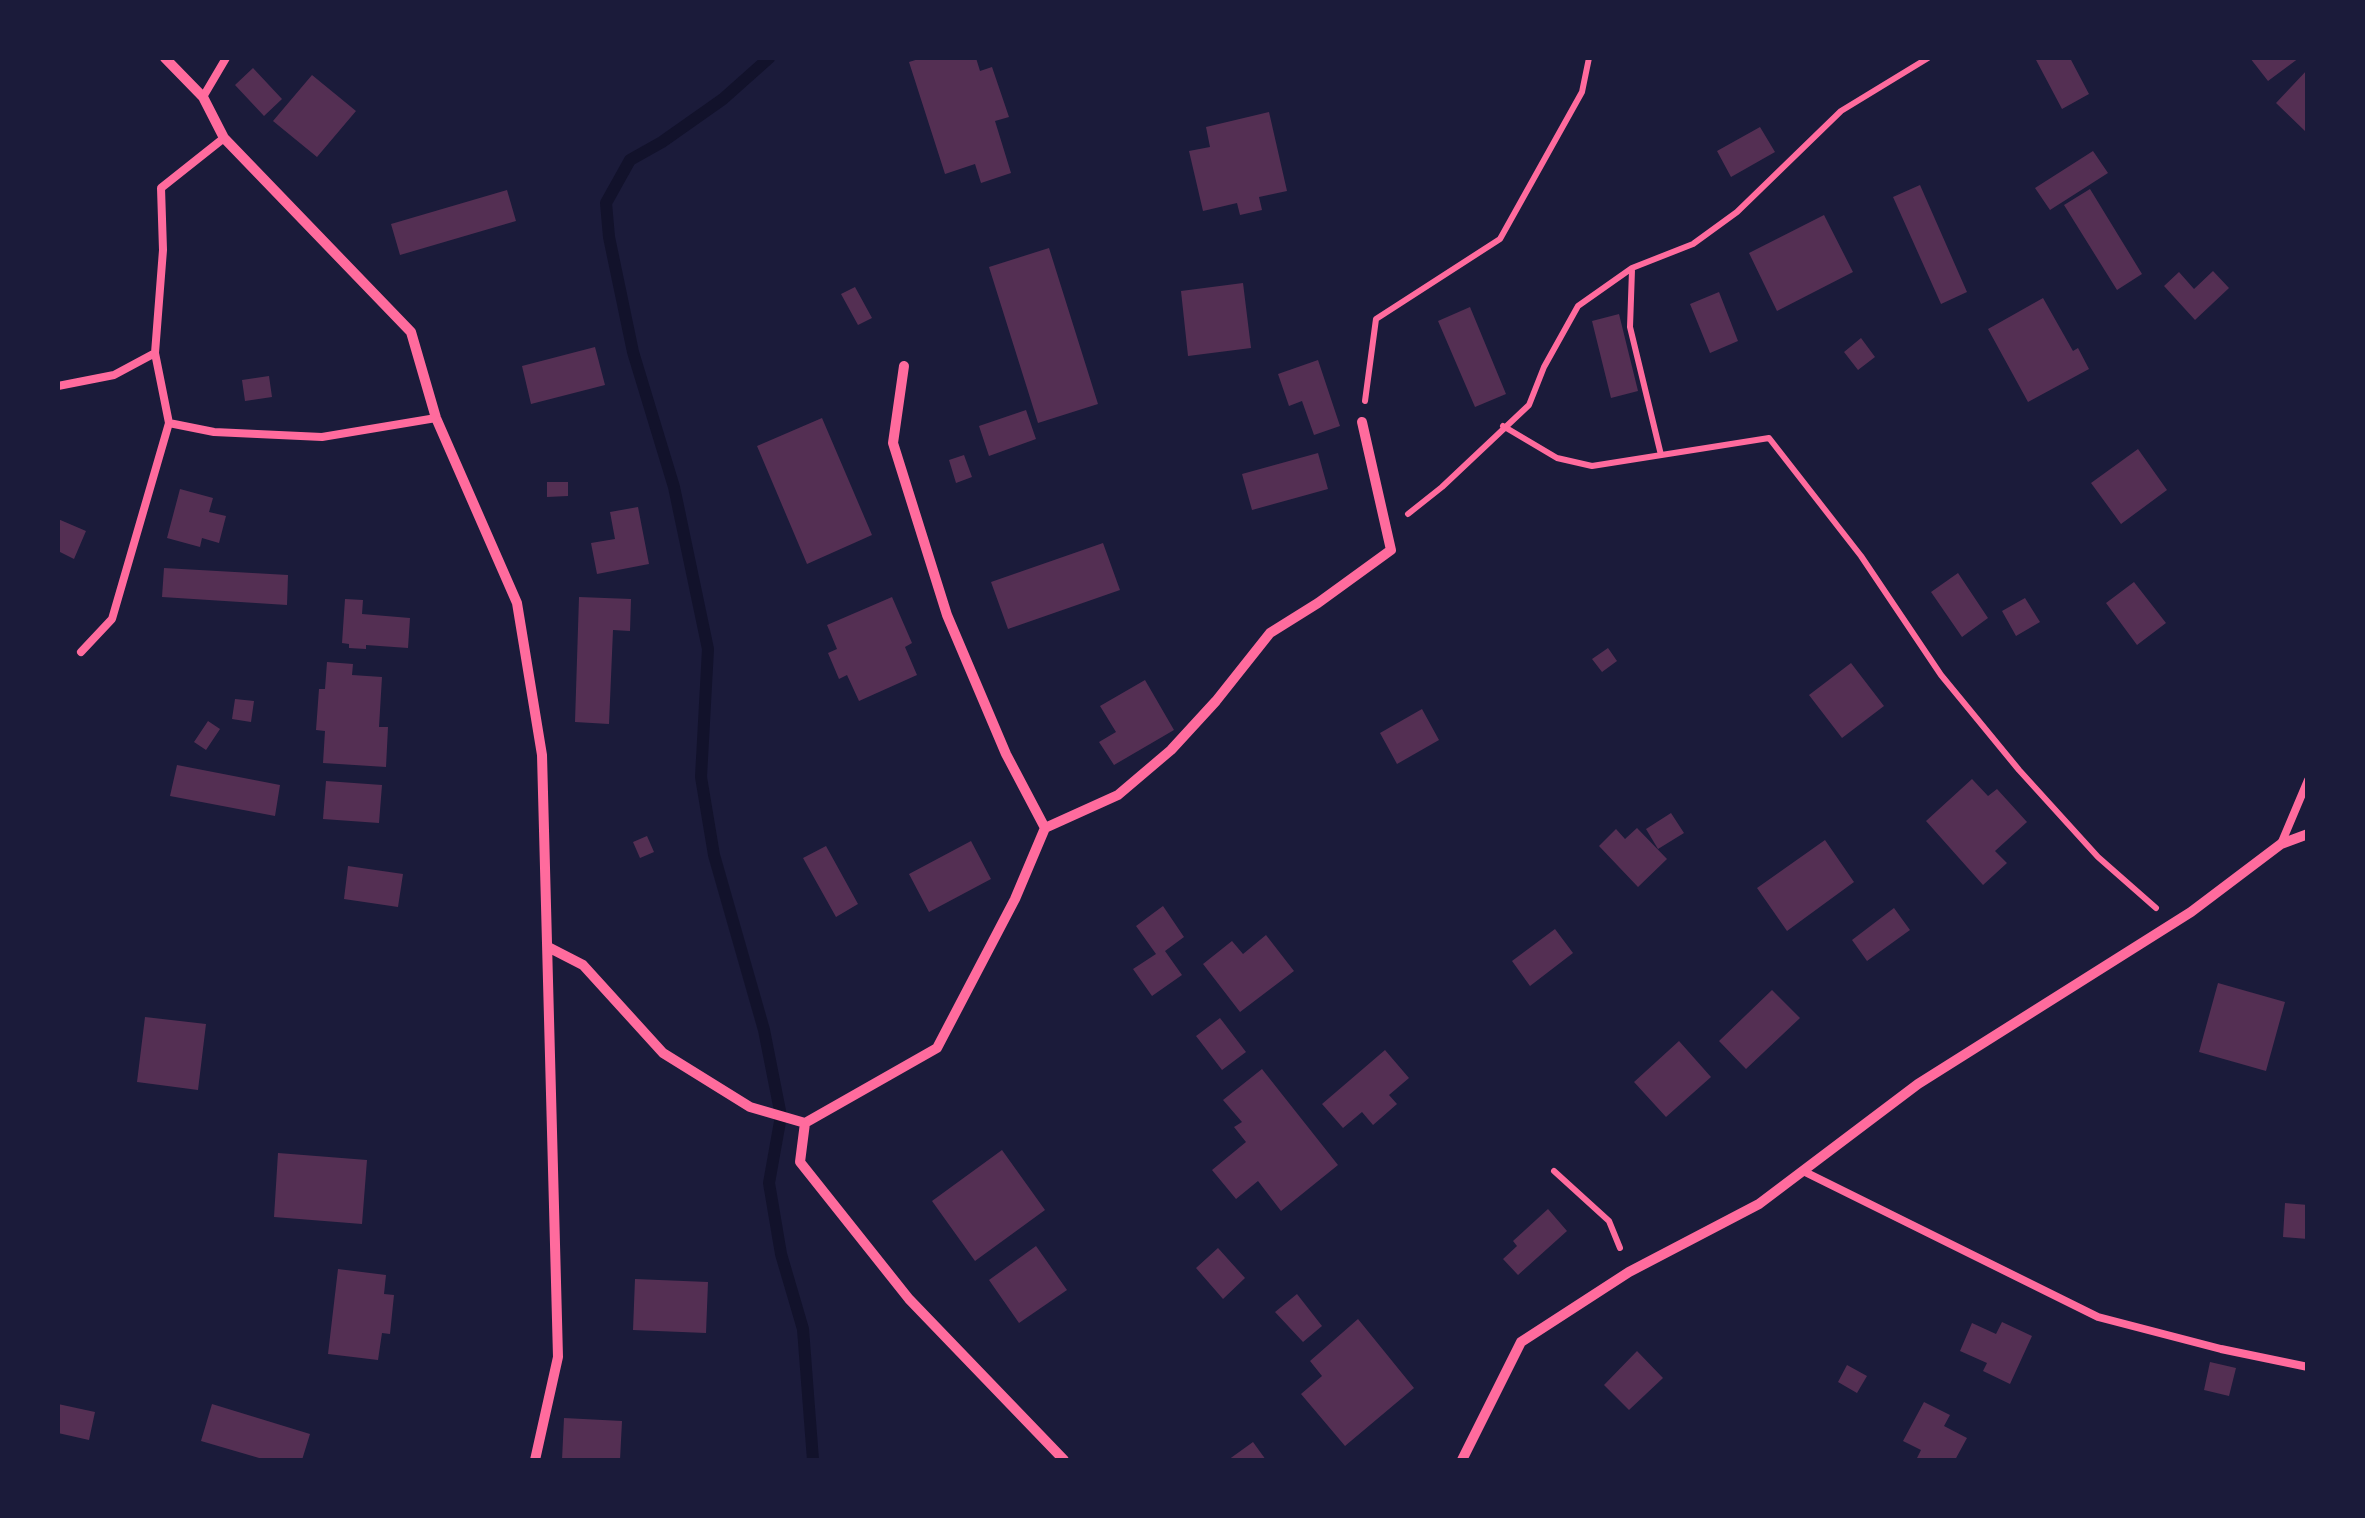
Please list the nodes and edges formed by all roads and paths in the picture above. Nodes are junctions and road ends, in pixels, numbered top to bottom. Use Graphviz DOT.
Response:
graph roads {
  1 [pos="164,58"];
  2 [pos="226,58"];
  3 [pos="1589,58"];
  4 [pos="1928,58"];
  5 [pos="203,97"];
  6 [pos="224,138"];
  7 [pos="1632,268"];
  8 [pos="155,354"];
  9 [pos="904,366"];
  10 [pos="58,386"];
  11 [pos="436,418"];
  12 [pos="1362,422"];
  13 [pos="169,423"];
  14 [pos="1503,426"];
  15 [pos="1661,454"];
  16 [pos="1387,530"];
  17 [pos="81,652"];
  18 [pos="2308,780"];
  19 [pos="1045,828"];
  20 [pos="2308,834"];
  21 [pos="2281,844"];
  22 [pos="2173,924"];
  23 [pos="548,948"];
  24 [pos="805,1123"];
  25 [pos="1554,1171"];
  26 [pos="1803,1171"];
  27 [pos="1629,1272"];
  28 [pos="2308,1367"];
  29 [pos="536,1460"];
  30 [pos="1064,1460"];
  31 [pos="1462,1460"];
  1 -- 5 [label="street"];
  2 -- 5 [label="lane"];
  3 -- 12 [label="path"];
  4 -- 7 [label="path"];
  5 -- 6 [label="street"];
  6 -- 8 [label="lane"];
  6 -- 11 [label="street"];
  7 -- 14 [label="path"];
  7 -- 15 [label="path"];
  8 -- 10 [label="lane"];
  8 -- 13 [label="lane"];
  9 -- 19 [label="street"];
  11 -- 13 [label="lane"];
  11 -- 23 [label="street"];
  12 -- 16 [label="street"];
  13 -- 17 [label="lane"];
  14 -- 15 [label="path"];
  14 -- 16 [label="path"];
  15 -- 22 [label="path"];
  16 -- 19 [label="street"];
  18 -- 21 [label="lane"];
  19 -- 24 [label="street"];
  20 -- 21 [label="street"];
  21 -- 22 [label="street"];
  22 -- 26 [label="street"];
  23 -- 24 [label="street"];
  23 -- 29 [label="street"];
  24 -- 30 [label="street"];
  25 -- 27 [label="path"];
  26 -- 27 [label="street"];
  26 -- 28 [label="lane"];
  27 -- 31 [label="street"];
}
